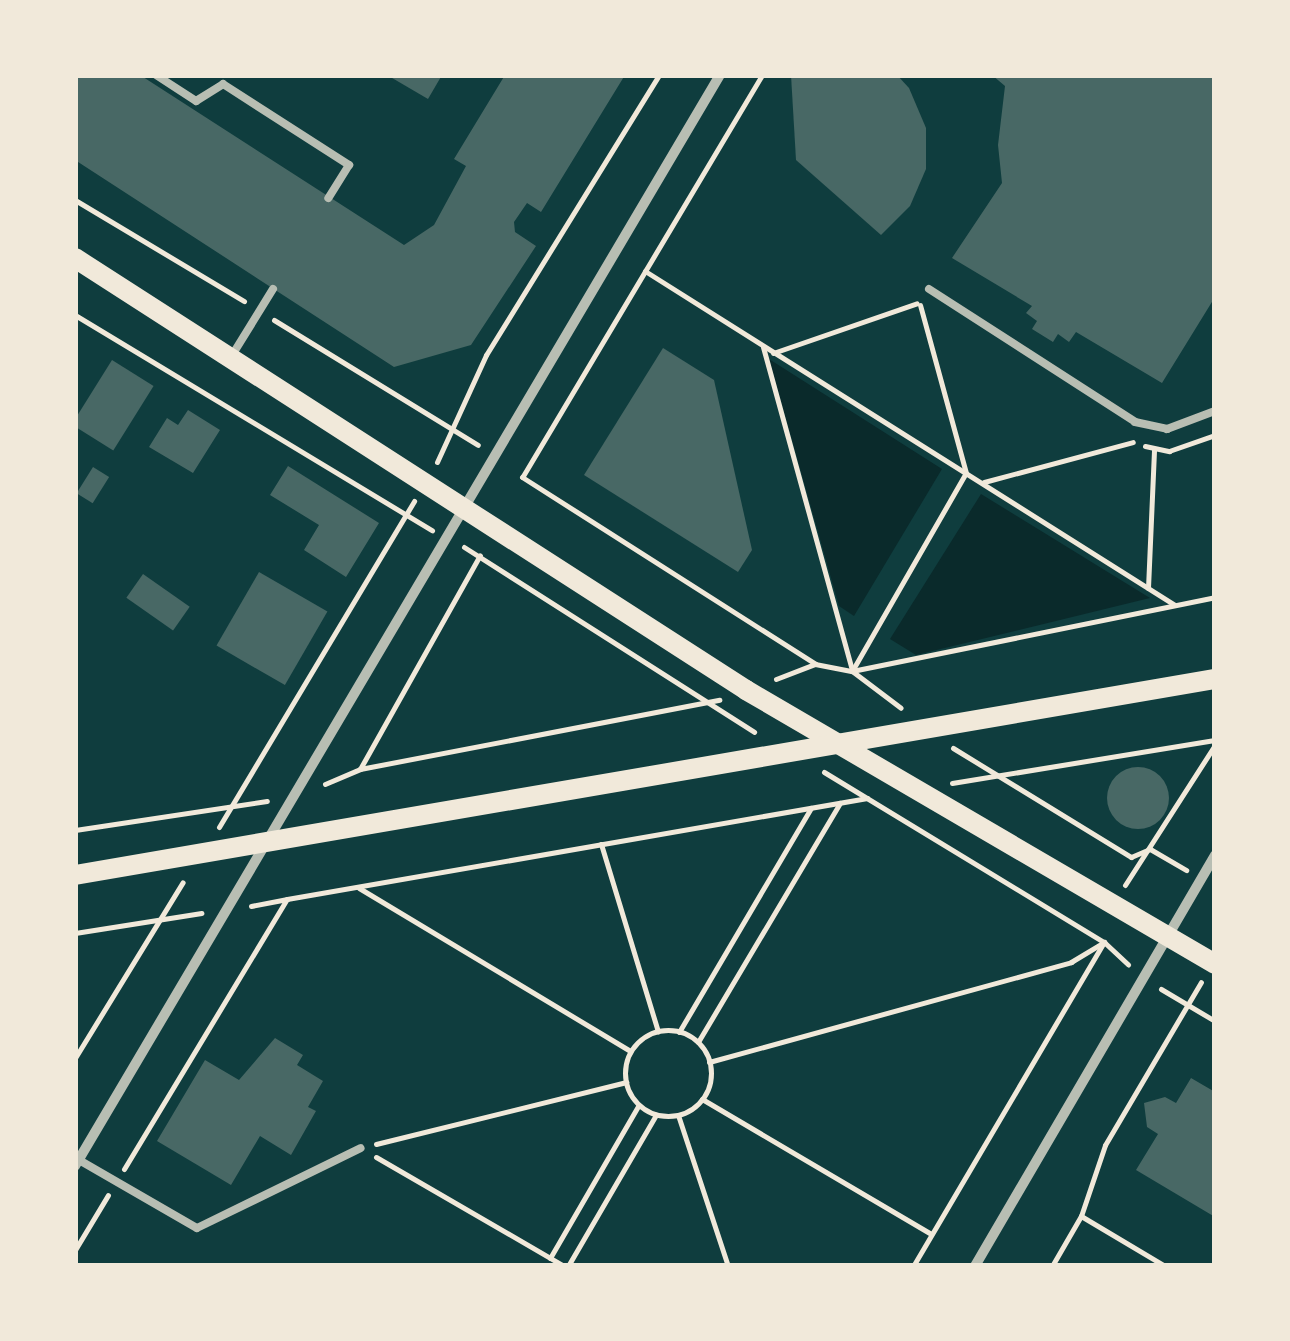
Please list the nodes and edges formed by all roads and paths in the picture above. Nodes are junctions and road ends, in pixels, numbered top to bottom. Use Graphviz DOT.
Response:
graph roads {
  1 [pos="156,75"];
  2 [pos="659,75"];
  3 [pos="720,75"];
  4 [pos="762,75"];
  5 [pos="328,198"];
  6 [pos="75,200"];
  7 [pos="75,258"];
  8 [pos="645,272"];
  9 [pos="273,289"];
  10 [pos="929,289"];
  11 [pos="259,311"];
  12 [pos="764,347"];
  13 [pos="773,354"];
  14 [pos="231,356"];
  15 [pos="1215,411"];
  16 [pos="456,430"];
  17 [pos="1136,442"];
  18 [pos="1154,449"];
  19 [pos="494,457"];
  20 [pos="966,473"];
  21 [pos="522,478"];
  22 [pos="426,479"];
  23 [pos="982,483"];
  24 [pos="468,506"];
  25 [pos="480,555"];
  26 [pos="1148,588"];
  27 [pos="1215,597"];
  28 [pos="1175,605"];
  29 [pos="816,664"];
  30 [pos="852,671"];
  31 [pos="1215,678"];
  32 [pos="746,690"];
  33 [pos="1215,742"];
  34 [pos="841,744"];
  35 [pos="360,769"];
  36 [pos="988,775"];
  37 [pos="920,790"];
  38 [pos="298,796"];
  39 [pos="840,803"];
  40 [pos="232,807"];
  41 [pos="811,808"];
  42 [pos="75,830"];
  43 [pos="271,840"];
  44 [pos="602,844"];
  45 [pos="1150,849"];
  46 [pos="201,854"];
  47 [pos="1215,855"];
  48 [pos="75,875"];
  49 [pos="357,887"];
  50 [pos="288,898"];
  51 [pos="1112,904"];
  52 [pos="231,910"];
  53 [pos="160,919"];
  54 [pos="75,933"];
  55 [pos="1168,936"];
  56 [pos="1104,942"];
  57 [pos="1215,964"];
  58 [pos="1188,1005"];
  59 [pos="658,1032"];
  60 [pos="680,1032"];
  61 [pos="698,1042"];
  62 [pos="630,1051"];
  63 [pos="75,1058"];
  64 [pos="709,1062"];
  65 [pos="626,1082"];
  66 [pos="702,1099"];
  67 [pos="638,1106"];
  68 [pos="656,1115"];
  69 [pos="678,1115"];
  70 [pos="360,1148"];
  71 [pos="77,1163"];
  72 [pos="116,1181"];
  73 [pos="1081,1216"];
  74 [pos="932,1234"];
  75 [pos="75,1250"];
  76 [pos="550,1258"];
  77 [pos="566,1266"];
  78 [pos="728,1266"];
  79 [pos="975,1266"];
  80 [pos="1052,1266"];
  81 [pos="1164,1266"];
  1 -- 5 [label="lane"];
  2 -- 16 [label="path"];
  3 -- 19 [label="street"];
  4 -- 8 [label="path"];
  6 -- 11 [label="path"];
  7 -- 14 [label="main road"];
  8 -- 12 [label="path"];
  8 -- 21 [label="path"];
  9 -- 11 [label="lane"];
  10 -- 15 [label="lane"];
  11 -- 14 [label="lane"];
  11 -- 16 [label="path"];
  12 -- 13 [label="path"];
  12 -- 30 [label="path"];
  13 -- 20 [label="path"];
  13 -- 20 [label="path"];
  14 -- 22 [label="main road"];
  16 -- 19 [label="path"];
  16 -- 22 [label="path"];
  17 -- 23 [label="path"];
  18 -- 26 [label="path"];
  19 -- 21 [label="path"];
  19 -- 24 [label="street"];
  20 -- 23 [label="path"];
  20 -- 30 [label="path"];
  21 -- 29 [label="path"];
  22 -- 24 [label="main road"];
  22 -- 40 [label="path"];
  23 -- 26 [label="path"];
  24 -- 32 [label="main road"];
  24 -- 38 [label="street"];
  25 -- 35 [label="path"];
  26 -- 28 [label="path"];
  27 -- 28 [label="path"];
  28 -- 30 [label="path"];
  29 -- 30 [label="path"];
  29 -- 32 [label="path"];
  31 -- 34 [label="main road"];
  32 -- 34 [label="main road"];
  32 -- 35 [label="path"];
  33 -- 36 [label="path"];
  33 -- 45 [label="path"];
  34 -- 37 [label="main road"];
  34 -- 43 [label="main road"];
  35 -- 38 [label="path"];
  36 -- 37 [label="path"];
  36 -- 45 [label="path"];
  37 -- 39 [label="path"];
  37 -- 51 [label="main road"];
  38 -- 40 [label="path"];
  38 -- 43 [label="street"];
  39 -- 41 [label="path"];
  39 -- 61 [label="path"];
  40 -- 42 [label="path"];
  40 -- 46 [label="path"];
  41 -- 44 [label="path"];
  41 -- 60 [label="path"];
  43 -- 46 [label="main road"];
  43 -- 52 [label="street"];
  44 -- 49 [label="path"];
  44 -- 59 [label="path"];
  45 -- 51 [label="path"];
  46 -- 48 [label="main road"];
  46 -- 53 [label="path"];
  47 -- 55 [label="street"];
  49 -- 50 [label="path"];
  49 -- 62 [label="path"];
  50 -- 52 [label="path"];
  50 -- 72 [label="path"];
  51 -- 55 [label="main road"];
  52 -- 53 [label="path"];
  52 -- 71 [label="street"];
  53 -- 54 [label="path"];
  53 -- 63 [label="path"];
  55 -- 57 [label="main road"];
  55 -- 79 [label="street"];
  56 -- 64 [label="path"];
  58 -- 73 [label="path"];
  59 -- 60 [label="path"];
  59 -- 62 [label="path"];
  60 -- 61 [label="path"];
  61 -- 64 [label="path"];
  62 -- 65 [label="path"];
  64 -- 66 [label="path"];
  65 -- 67 [label="path"];
  65 -- 70 [label="path"];
  66 -- 69 [label="path"];
  66 -- 74 [label="path"];
  67 -- 68 [label="path"];
  67 -- 76 [label="path"];
  68 -- 69 [label="path"];
  68 -- 77 [label="path"];
  69 -- 78 [label="path"];
  70 -- 72 [label="lane"];
  70 -- 76 [label="path"];
  71 -- 72 [label="lane"];
  72 -- 75 [label="path"];
  73 -- 80 [label="path"];
  73 -- 81 [label="path"];
  76 -- 77 [label="path"];
}
